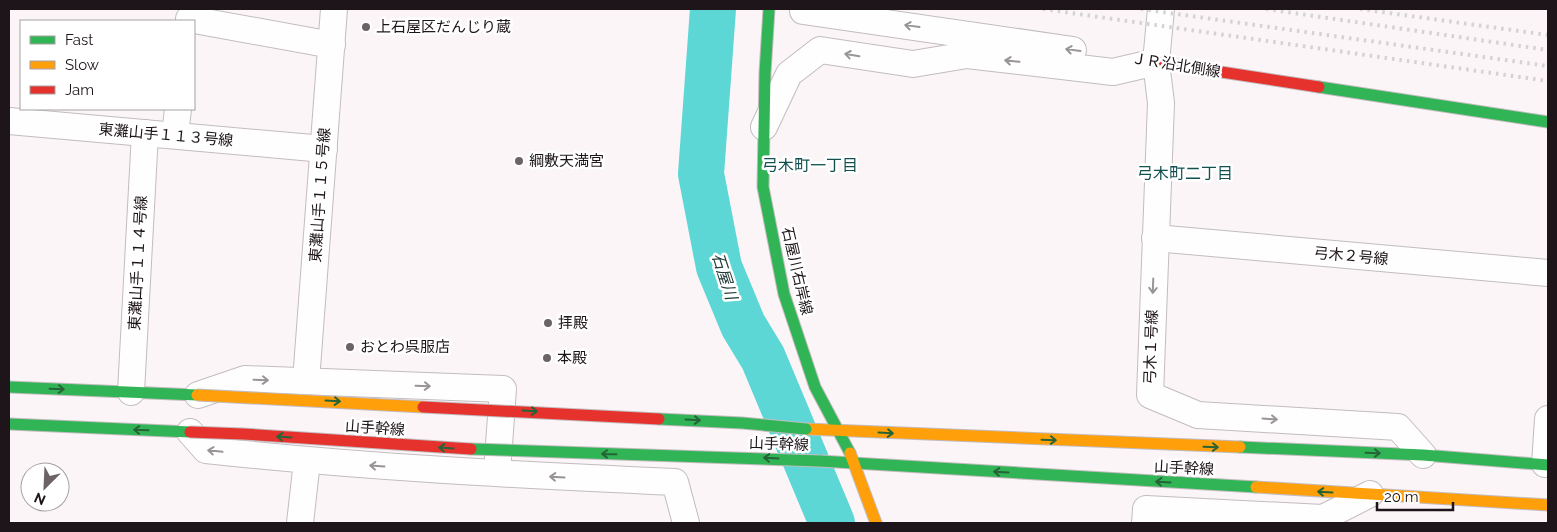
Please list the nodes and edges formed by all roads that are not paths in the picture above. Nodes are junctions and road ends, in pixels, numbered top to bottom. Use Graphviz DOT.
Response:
graph roads {
  1 [pos="334,9"];
  2 [pos="769,9"];
  3 [pos="1161,9"];
  4 [pos="804,11"];
  5 [pos="190,16"];
  6 [pos="332,45"];
  7 [pos="1156,62"];
  8 [pos="178,110"];
  9 [pos="9,121"];
  10 [pos="1548,122"];
  11 [pos="764,127"];
  12 [pos="145,133"];
  13 [pos="175,135"];
  14 [pos="324,149"];
  15 [pos="1155,238"];
  16 [pos="1548,273"];
  17 [pos="306,381"];
  18 [pos="9,387"];
  19 [pos="131,392"];
  20 [pos="197,395"];
  21 [pos="1548,419"];
  22 [pos="9,424"];
  23 [pos="838,430"];
  24 [pos="190,432"];
  25 [pos="1423,456"];
  26 [pos="307,461"];
  27 [pos="854,462"];
  28 [pos="1547,465"];
  29 [pos="497,474"];
  30 [pos="1370,494"];
  31 [pos="1546,511"];
  32 [pos="1146,516"];
  33 [pos="300,523"];
  34 [pos="686,523"];
  35 [pos="876,523"];
  1 -- 6 [label="street, 東灘山手１１５号線"];
  2 -- 11 [label="street, 石屋川右岸線"];
  3 -- 7 [label="street, 弓木１号線"];
  7 -- 4 [label="street, ＪＲ沿北側線, one-way"];
  5 -- 6 [label="street"];
  6 -- 14 [label="street, 東灘山手１１５号線"];
  7 -- 10 [label="street, ＪＲ沿北側線"];
  7 -- 11 [label="street, one-way"];
  7 -- 15 [label="street, 弓木１号線"];
  8 -- 13 [label="street"];
  9 -- 12 [label="street, 東灘山手１１３号線"];
  11 -- 23 [label="street, 石屋川右岸線"];
  12 -- 13 [label="street, 東灘山手１１３号線"];
  12 -- 19 [label="street, 東灘山手１１４号線"];
  13 -- 14 [label="street, 東灘山手１１３号線"];
  14 -- 17 [label="street, 東灘山手１１５号線"];
  15 -- 16 [label="street, 弓木２号線"];
  15 -- 25 [label="street, 弓木１号線, one-way"];
  20 -- 17 [label="street, one-way"];
  17 -- 29 [label="street, one-way"];
  18 -- 19 [label="street, 山手幹線, one-way"];
  19 -- 20 [label="street, 山手幹線"];
  20 -- 23 [label="street, 山手幹線, one-way, bridge"];
  21 -- 28 [label="street"];
  24 -- 22 [label="street, 山手幹線, one-way"];
  23 -- 25 [label="street, 山手幹線, one-way"];
  23 -- 27 [label="street, 石屋川右岸線"];
  26 -- 24 [label="street, one-way"];
  27 -- 24 [label="street, 山手幹線, one-way, bridge"];
  25 -- 28 [label="street, 山手幹線"];
  29 -- 26 [label="street, one-way"];
  26 -- 33 [label="street"];
  30 -- 27 [label="street, 山手幹線, one-way"];
  27 -- 35 [label="street, 石屋川右岸線"];
  34 -- 29 [label="street, one-way"];
  30 -- 31 [label="street, 山手幹線"];
  30 -- 32 [label="street"];
}
